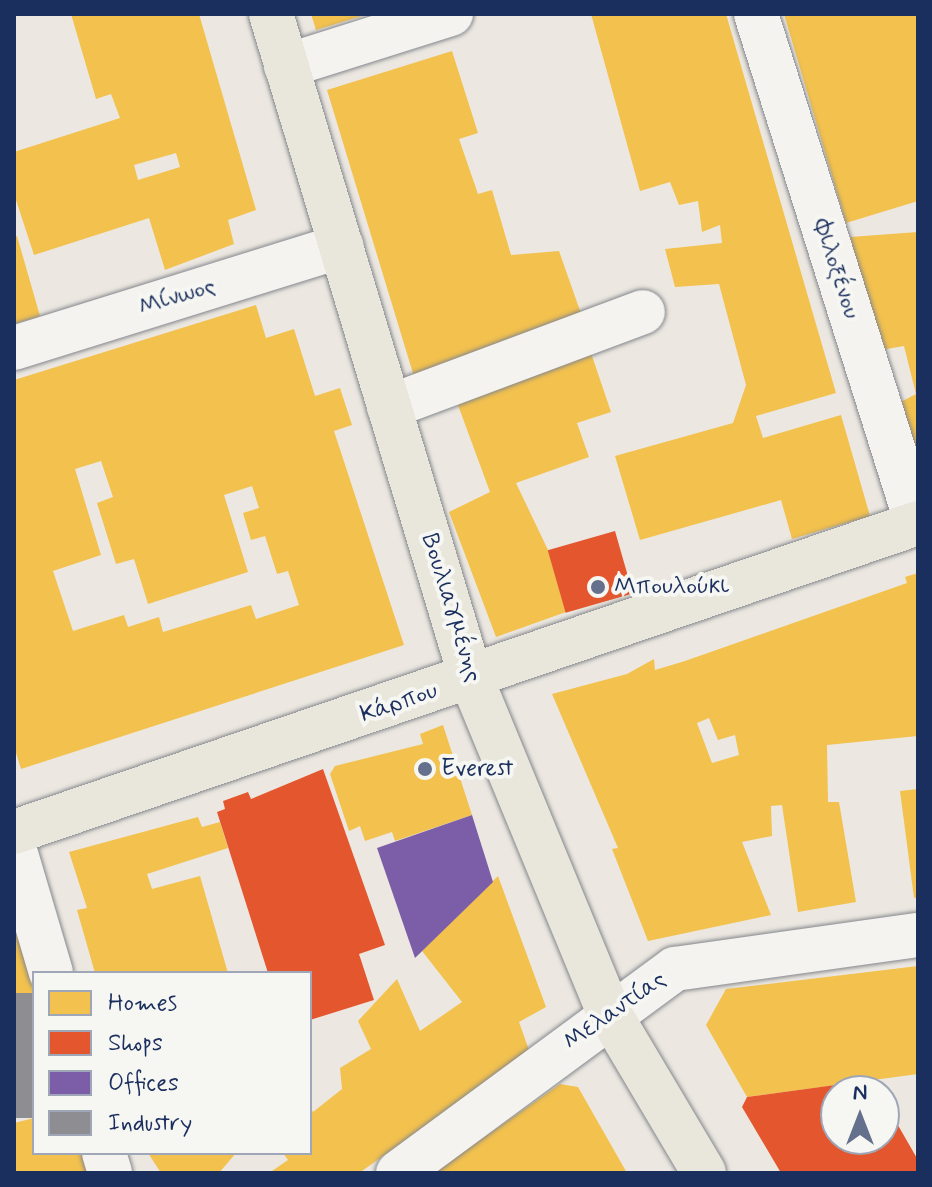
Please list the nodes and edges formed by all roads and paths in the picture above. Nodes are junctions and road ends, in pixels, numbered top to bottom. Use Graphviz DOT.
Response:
graph roads {
  1 [pos="271,14"];
  2 [pos="451,14"];
  3 [pos="756,14"];
  4 [pos="286,66"];
  5 [pos="341,246"];
  6 [pos="643,312"];
  7 [pos="14,348"];
  8 [pos="389,407"];
  9 [pos="917,524"];
  10 [pos="471,678"];
  11 [pos="14,832"];
  12 [pos="14,847"];
  13 [pos="918,935"];
  14 [pos="50,971"];
  15 [pos="608,1011"];
  16 [pos="398,1173"];
  17 [pos="704,1173"];
  1 -- 4 [label="main road, Βουλιαγμένης"];
  2 -- 4 [label="street"];
  3 -- 9 [label="street, Φιλοξένου"];
  4 -- 5 [label="main road, Βουλιαγμένης"];
  5 -- 7 [label="street, Μίνωος"];
  5 -- 8 [label="main road, Βουλιαγμένης"];
  6 -- 8 [label="street"];
  8 -- 10 [label="main road, Βουλιαγμένης"];
  9 -- 10 [label="main road, Κάρπου"];
  10 -- 11 [label="main road, Κάρπου"];
  10 -- 15 [label="main road, Βουλιαγμένης"];
  12 -- 14 [label="street"];
  13 -- 15 [label="street, Μελαντίας"];
  15 -- 16 [label="street, Μελαντίας"];
  15 -- 17 [label="main road, Βουλιαγμένης"];
}
